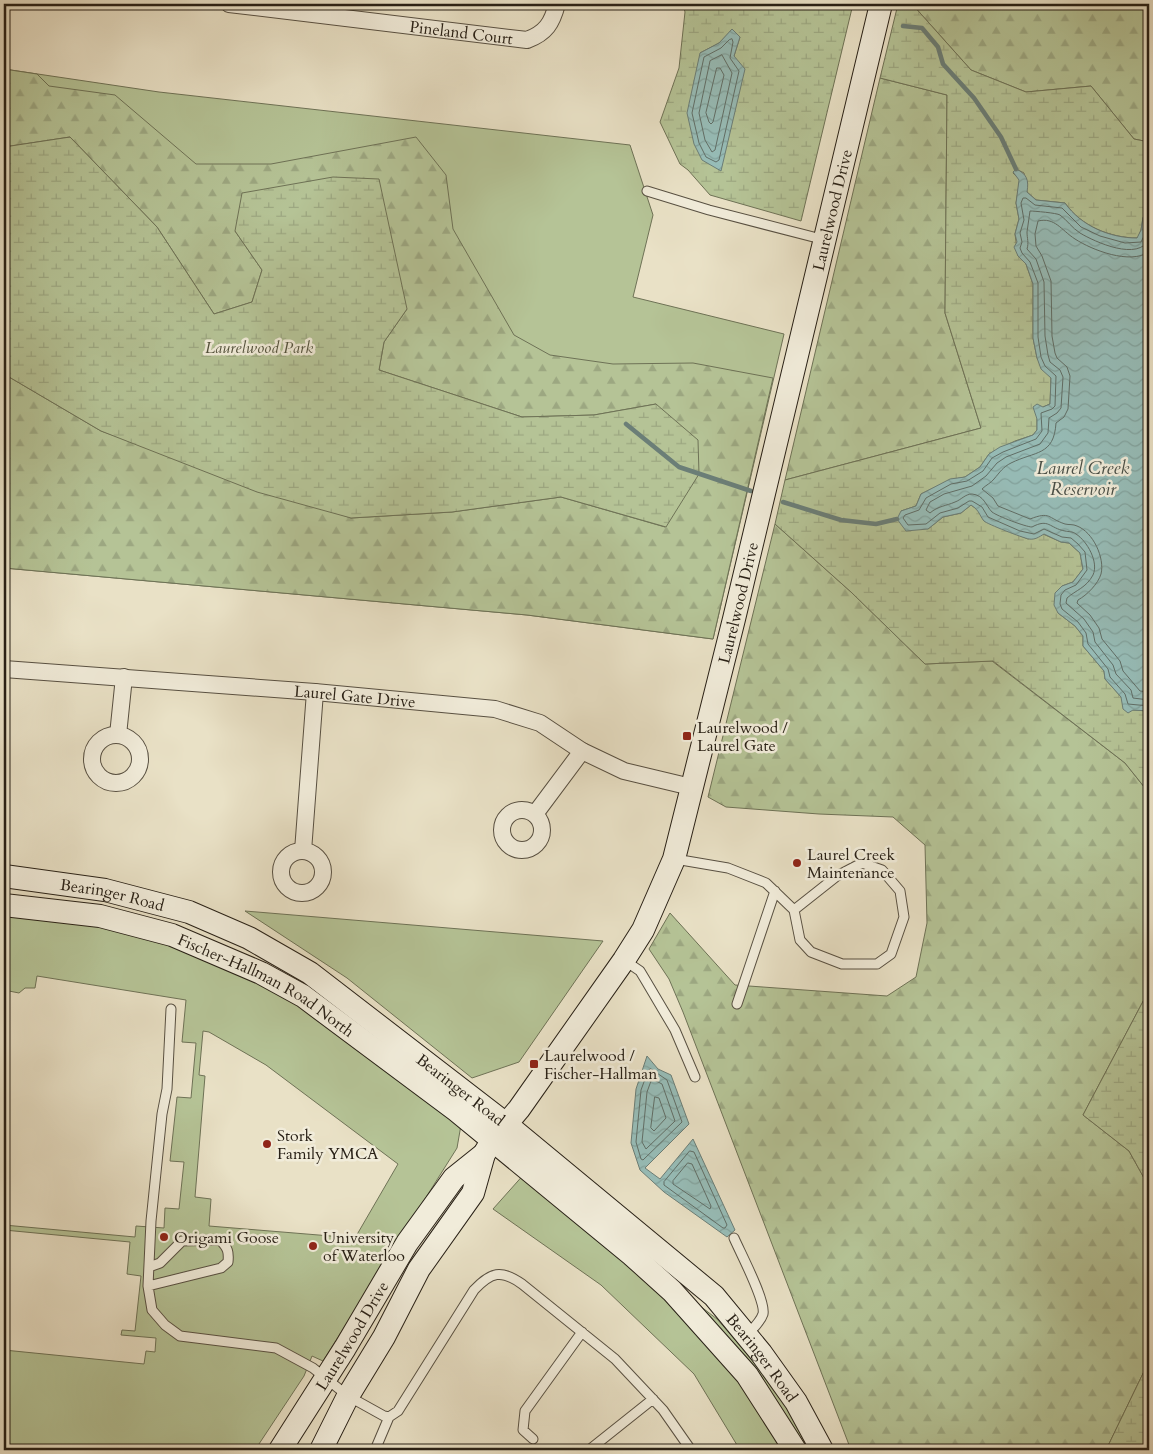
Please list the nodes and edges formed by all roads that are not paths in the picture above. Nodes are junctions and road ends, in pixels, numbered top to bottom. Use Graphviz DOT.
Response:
graph roads {
  1 [pos="229,4"];
  2 [pos="557,4"];
  3 [pos="881,4"];
  4 [pos="348,10"];
  5 [pos="647,191"];
  6 [pos="824,240"];
  7 [pos="4,669"];
  8 [pos="124,678"];
  9 [pos="315,692"];
  10 [pos="118,735"];
  11 [pos="582,751"];
  12 [pos="691,787"];
  13 [pos="535,814"];
  14 [pos="304,851"];
  15 [pos="674,859"];
  16 [pos="4,876"];
  17 [pos="775,891"];
  18 [pos="4,905"];
  19 [pos="794,910"];
  20 [pos="624,960"];
  21 [pos="737,1004"];
  22 [pos="171,1009"];
  23 [pos="695,1077"];
  24 [pos="494,1140"];
  25 [pos="734,1238"];
  26 [pos="149,1268"];
  27 [pos="148,1286"];
  28 [pos="582,1332"];
  29 [pos="746,1336"];
  30 [pos="326,1379"];
  31 [pos="348,1396"];
  32 [pos="653,1399"];
  33 [pos="389,1417"];
  34 [pos="533,1439"];
  35 [pos="280,1450"];
  36 [pos="321,1450"];
  37 [pos="375,1450"];
  38 [pos="589,1450"];
  39 [pos="691,1450"];
  40 [pos="795,1450"];
  41 [pos="822,1450"];
  1 -- 4 [label="street, Pineland Court"];
  2 -- 4 [label="street, Pineland Court"];
  3 -- 6 [label="main road, Laurelwood Drive"];
  5 -- 6 [label="lane"];
  6 -- 12 [label="main road, Laurelwood Drive"];
  7 -- 8 [label="street, Laurel Gate Drive"];
  8 -- 9 [label="street, Laurel Gate Drive"];
  8 -- 10 [label="street"];
  9 -- 11 [label="street, Laurel Gate Drive"];
  9 -- 14 [label="street"];
  11 -- 12 [label="street, Laurel Gate Drive"];
  11 -- 13 [label="street"];
  12 -- 15 [label="main road, Laurelwood Drive"];
  15 -- 17 [label="lane"];
  15 -- 20 [label="main road, Laurelwood Drive"];
  16 -- 24 [label="main road, Bearinger Road"];
  17 -- 19 [label="lane"];
  17 -- 21 [label="lane"];
  18 -- 24 [label="main road, Fischer-Hallman Road North"];
  19 -- 19 [label="lane"];
  20 -- 23 [label="lane"];
  20 -- 24 [label="main road, Laurelwood Drive"];
  22 -- 26 [label="lane"];
  24 -- 29 [label="main road, Bearinger Road"];
  24 -- 30 [label="main road, Laurelwood Drive"];
  24 -- 31 [label="main road, Laurelwood Drive"];
  24 -- 40 [label="main road, Bearinger Road"];
  25 -- 29 [label="lane"];
  26 -- 27 [label="lane"];
  26 -- 27 [label="lane"];
  27 -- 30 [label="lane"];
  28 -- 32 [label="lane"];
  28 -- 33 [label="lane"];
  28 -- 34 [label="lane"];
  29 -- 41 [label="main road, Bearinger Road"];
  30 -- 31 [label="lane"];
  30 -- 35 [label="main road, Laurelwood Drive"];
  31 -- 33 [label="lane"];
  31 -- 36 [label="main road, Laurelwood Drive"];
  32 -- 38 [label="lane"];
  32 -- 39 [label="lane"];
  33 -- 37 [label="lane"];
}
